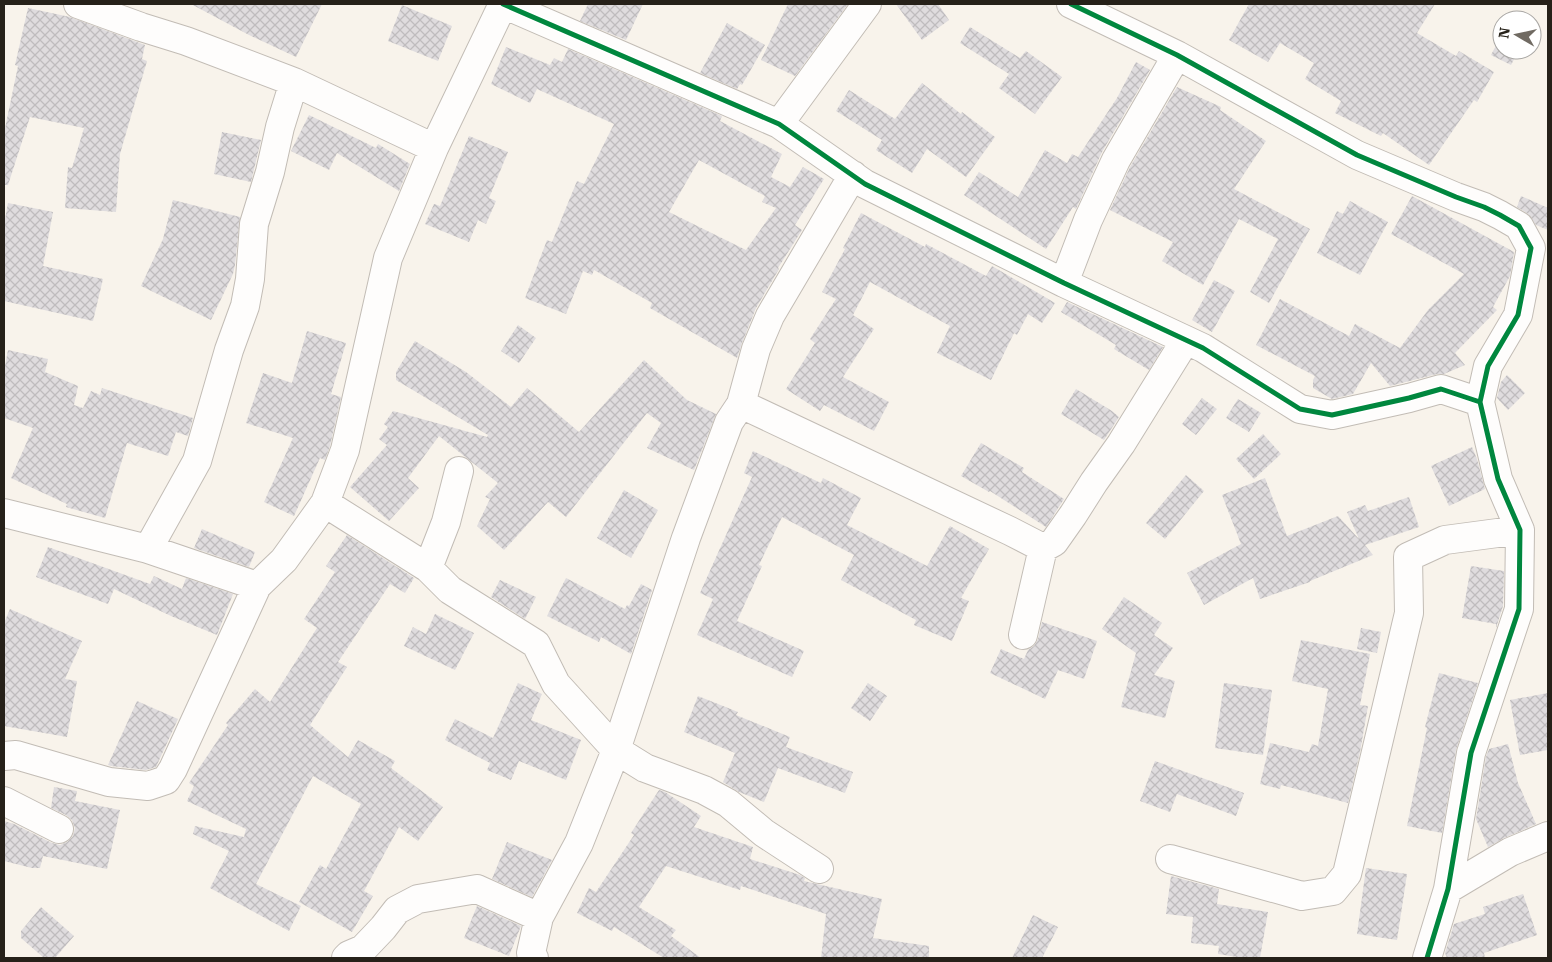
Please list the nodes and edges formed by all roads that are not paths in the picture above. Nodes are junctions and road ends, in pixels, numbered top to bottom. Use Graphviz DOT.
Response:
graph roads {
  1 [pos="78,4"];
  2 [pos="503,4"];
  3 [pos="867,4"];
  4 [pos="1071,4"];
  5 [pos="1178,55"];
  6 [pos="294,82"];
  7 [pos="779,124"];
  8 [pos="434,148"];
  9 [pos="853,175"];
  10 [pos="1064,283"];
  11 [pos="1185,341"];
  12 [pos="1480,402"];
  13 [pos="741,404"];
  14 [pos="459,471"];
  15 [pos="325,503"];
  16 [pos="4,513"];
  17 [pos="1520,530"];
  18 [pos="1043,548"];
  19 [pos="148,549"];
  20 [pos="428,568"];
  21 [pos="257,586"];
  22 [pos="1023,635"];
  23 [pos="616,750"];
  24 [pos="4,756"];
  25 [pos="4,801"];
  26 [pos="59,829"];
  27 [pos="1548,836"];
  28 [pos="1170,859"];
  29 [pos="819,869"];
  30 [pos="1448,889"];
  31 [pos="539,917"];
  32 [pos="346,958"];
  33 [pos="534,958"];
  34 [pos="1427,958"];
  1 -- 6 [label="street"];
  2 -- 7 [label="street"];
  2 -- 8 [label="street"];
  3 -- 7 [label="street"];
  4 -- 5 [label="street"];
  5 -- 10 [label="street"];
  5 -- 12 [label="street"];
  6 -- 8 [label="street"];
  6 -- 19 [label="street"];
  7 -- 9 [label="street"];
  8 -- 15 [label="street"];
  9 -- 10 [label="street"];
  9 -- 13 [label="street"];
  10 -- 11 [label="street"];
  11 -- 12 [label="street"];
  11 -- 18 [label="street"];
  12 -- 17 [label="street"];
  13 -- 18 [label="street"];
  13 -- 23 [label="street"];
  14 -- 20 [label="street"];
  15 -- 20 [label="street"];
  15 -- 21 [label="street"];
  16 -- 19 [label="street"];
  17 -- 28 [label="street"];
  17 -- 30 [label="street"];
  18 -- 22 [label="street"];
  19 -- 21 [label="street"];
  20 -- 23 [label="street"];
  21 -- 24 [label="street"];
  23 -- 29 [label="street"];
  23 -- 31 [label="street"];
  25 -- 26 [label="street"];
  27 -- 30 [label="street"];
  30 -- 34 [label="street"];
  31 -- 32 [label="street"];
  31 -- 33 [label="street"];
}
